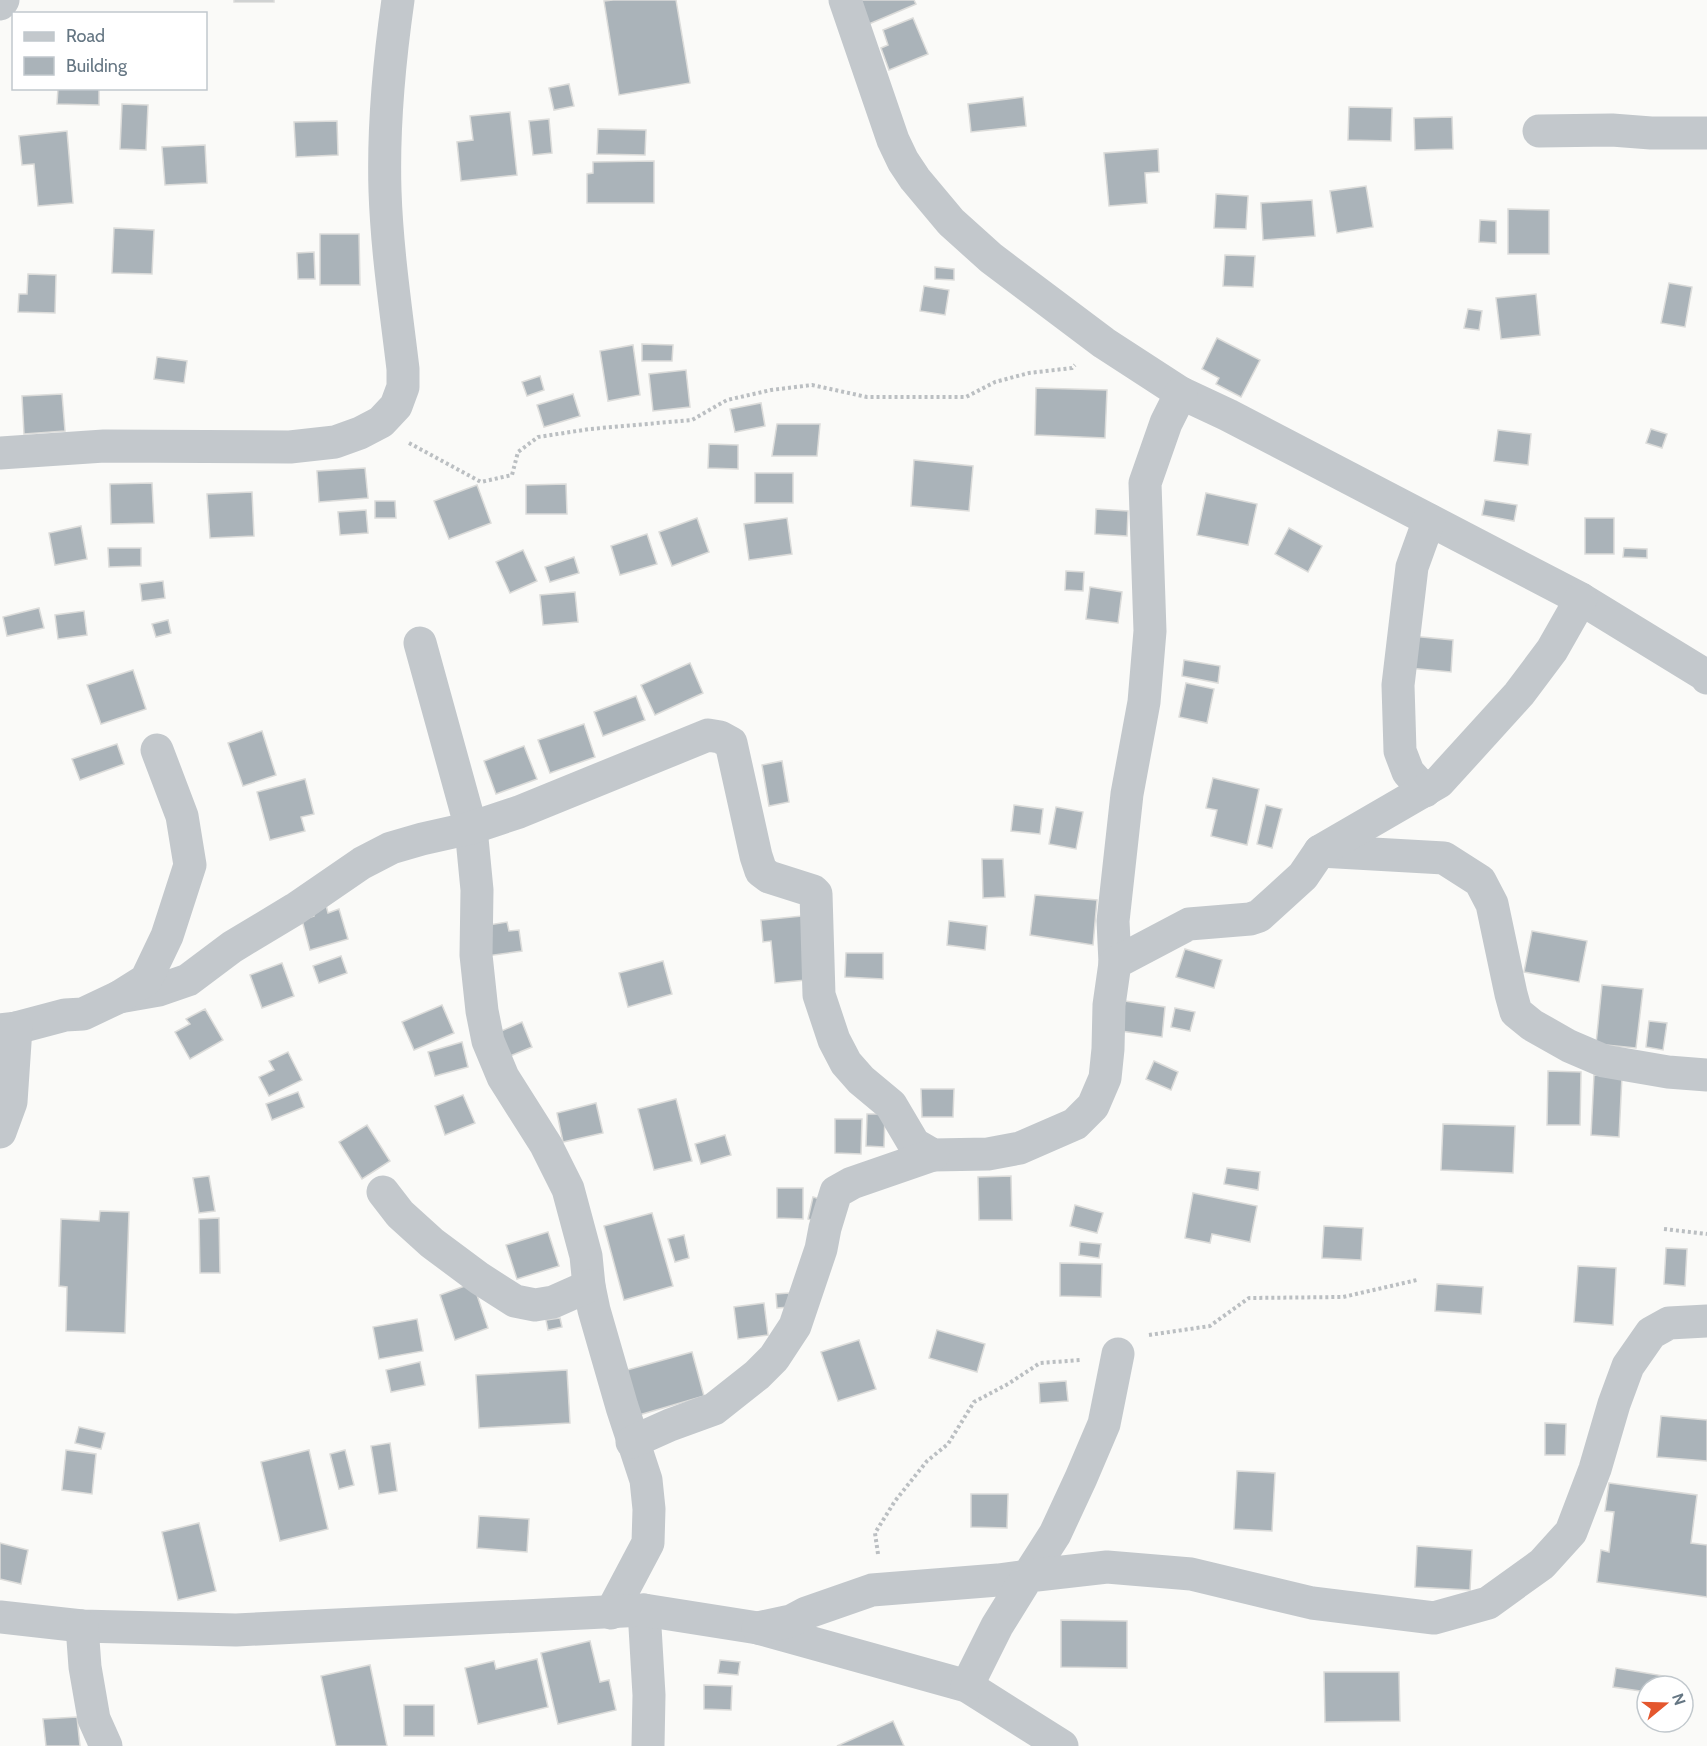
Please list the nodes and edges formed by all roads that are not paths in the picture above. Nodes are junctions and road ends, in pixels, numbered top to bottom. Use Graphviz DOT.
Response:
graph roads {
  1 [pos="3,0"];
  2 [pos="398,0"];
  3 [pos="845,0"];
  4 [pos="0,4"];
  5 [pos="1539,131"];
  6 [pos="1707,133"];
  7 [pos="1181,393"];
  8 [pos="0,453"];
  9 [pos="1429,520"];
  10 [pos="1581,599"];
  11 [pos="420,643"];
  12 [pos="1707,678"];
  13 [pos="157,750"];
  14 [pos="1425,791"];
  15 [pos="471,828"];
  16 [pos="1320,851"];
  17 [pos="1115,963"];
  18 [pos="119,997"];
  19 [pos="8,1029"];
  20 [pos="1707,1075"];
  21 [pos="0,1132"];
  22 [pos="933,1155"];
  23 [pos="383,1192"];
  24 [pos="590,1286"];
  25 [pos="1707,1321"];
  26 [pos="1118,1354"];
  27 [pos="632,1442"];
  28 [pos="1028,1576"];
  29 [pos="644,1610"];
  30 [pos="611,1613"];
  31 [pos="0,1617"];
  32 [pos="82,1626"];
  33 [pos="758,1628"];
  34 [pos="967,1686"];
  35 [pos="105,1746"];
  36 [pos="648,1746"];
  37 [pos="1062,1746"];
  1 -- 4 [label="street"];
  2 -- 8 [label="street"];
  3 -- 7 [label="street"];
  5 -- 6 [label="street"];
  7 -- 9 [label="street"];
  7 -- 17 [label="street"];
  9 -- 10 [label="street"];
  9 -- 14 [label="street"];
  10 -- 12 [label="street"];
  10 -- 14 [label="street"];
  11 -- 15 [label="street"];
  13 -- 18 [label="street"];
  14 -- 16 [label="street"];
  15 -- 18 [label="street"];
  15 -- 22 [label="street"];
  15 -- 24 [label="street"];
  16 -- 17 [label="street"];
  16 -- 20 [label="street"];
  17 -- 22 [label="street"];
  18 -- 19 [label="street"];
  19 -- 21 [label="street"];
  22 -- 27 [label="street"];
  23 -- 24 [label="street"];
  24 -- 27 [label="street"];
  25 -- 28 [label="street"];
  26 -- 28 [label="street"];
  27 -- 30 [label="street"];
  28 -- 33 [label="street"];
  28 -- 34 [label="street"];
  29 -- 30 [label="street"];
  29 -- 33 [label="street"];
  29 -- 36 [label="street"];
  30 -- 32 [label="street"];
  31 -- 32 [label="street"];
  32 -- 35 [label="street"];
  33 -- 34 [label="street"];
  34 -- 37 [label="street"];
}
